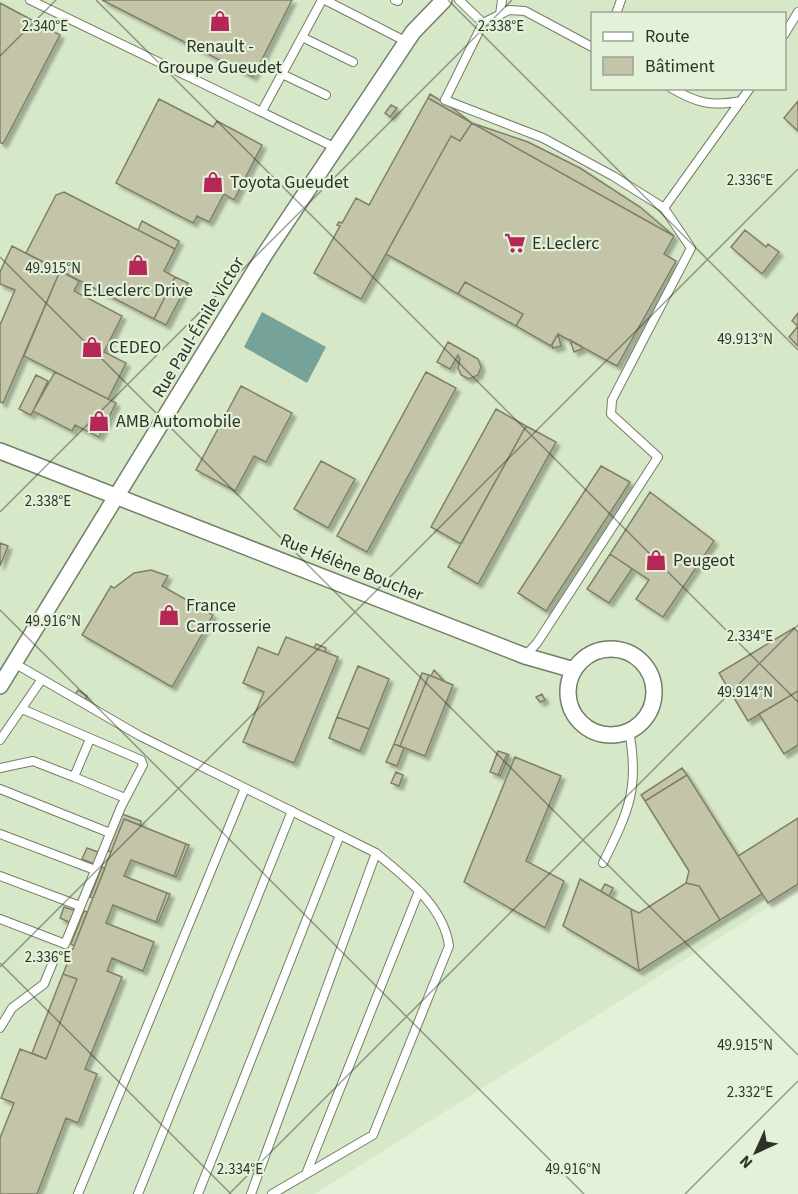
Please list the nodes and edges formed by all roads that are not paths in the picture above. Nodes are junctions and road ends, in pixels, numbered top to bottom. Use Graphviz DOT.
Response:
graph roads {
  1 [pos="30,0"];
  2 [pos="323,0"];
  3 [pos="444,0"];
  4 [pos="459,0"];
  5 [pos="502,0"];
  6 [pos="798,12"];
  7 [pos="500,15"];
  8 [pos="483,23"];
  9 [pos="786,32"];
  10 [pos="302,37"];
  11 [pos="407,42"];
  12 [pos="591,46"];
  13 [pos="353,62"];
  14 [pos="282,74"];
  15 [pos="674,90"];
  16 [pos="749,90"];
  17 [pos="326,95"];
  18 [pos="741,101"];
  19 [pos="262,111"];
  20 [pos="336,148"];
  21 [pos="664,208"];
  22 [pos="0,451"];
  23 [pos="118,495"];
  24 [pos="525,656"];
  25 [pos="14,663"];
  26 [pos="574,670"];
  27 [pos="42,680"];
  28 [pos="0,686"];
  29 [pos="22,709"];
  30 [pos="629,731"];
  31 [pos="90,739"];
  32 [pos="0,740"];
  33 [pos="0,768"];
  34 [pos="74,777"];
  35 [pos="244,788"];
  36 [pos="0,789"];
  37 [pos="125,798"];
  38 [pos="292,811"];
  39 [pos="110,833"];
  40 [pos="0,834"];
  41 [pos="340,835"];
  42 [pos="376,853"];
  43 [pos="603,863"];
  44 [pos="95,870"];
  45 [pos="0,876"];
  46 [pos="418,891"];
  47 [pos="80,906"];
  48 [pos="0,919"];
  49 [pos="53,962"];
  50 [pos="0,1028"];
  51 [pos="306,1174"];
  52 [pos="78,1194"];
  53 [pos="138,1194"];
  54 [pos="198,1194"];
  55 [pos="250,1194"];
  56 [pos="272,1194"];
  1 -- 19 [label="lane"];
  2 -- 10 [label="lane"];
  2 -- 11 [label="lane"];
  3 -- 11 [label="street, Rue Paul-Émile Victor"];
  4 -- 8 [label="lane"];
  5 -- 7 [label="lane"];
  6 -- 9 [label="lane"];
  7 -- 8 [label="lane"];
  7 -- 12 [label="lane"];
  8 -- 21 [label="lane"];
  10 -- 13 [label="lane"];
  10 -- 14 [label="lane"];
  11 -- 20 [label="street, Rue Paul-Émile Victor"];
  14 -- 17 [label="lane"];
  14 -- 19 [label="lane"];
  15 -- 18 [label="lane"];
  16 -- 18 [label="lane"];
  18 -- 21 [label="lane"];
  19 -- 20 [label="lane"];
  20 -- 23 [label="street, Rue Paul-Émile Victor"];
  21 -- 24 [label="lane"];
  22 -- 23 [label="street, Rue Hélène Boucher"];
  23 -- 24 [label="street, Rue Hélène Boucher"];
  23 -- 25 [label="street, Rue Paul-Émile Victor"];
  24 -- 26 [label="street, Rue Hélène Boucher"];
  25 -- 27 [label="lane"];
  25 -- 28 [label="street, Rue Paul-Émile Victor"];
  26 -- 30 [label="street"];
  26 -- 30 [label="street"];
  27 -- 29 [label="lane"];
  27 -- 35 [label="lane"];
  29 -- 31 [label="lane"];
  29 -- 32 [label="lane"];
  30 -- 43 [label="lane"];
  31 -- 34 [label="lane"];
  31 -- 37 [label="lane"];
  33 -- 34 [label="lane"];
  34 -- 37 [label="lane"];
  35 -- 38 [label="lane"];
  35 -- 52 [label="lane"];
  36 -- 39 [label="lane"];
  37 -- 39 [label="lane"];
  38 -- 41 [label="lane"];
  38 -- 53 [label="lane"];
  39 -- 44 [label="lane"];
  40 -- 44 [label="lane"];
  41 -- 42 [label="lane"];
  41 -- 54 [label="lane"];
  42 -- 46 [label="lane"];
  42 -- 55 [label="lane"];
  44 -- 47 [label="lane"];
  45 -- 47 [label="lane"];
  46 -- 51 [label="lane"];
  46 -- 51 [label="lane"];
  47 -- 48 [label="lane"];
  49 -- 50 [label="lane"];
  51 -- 56 [label="lane"];
}
